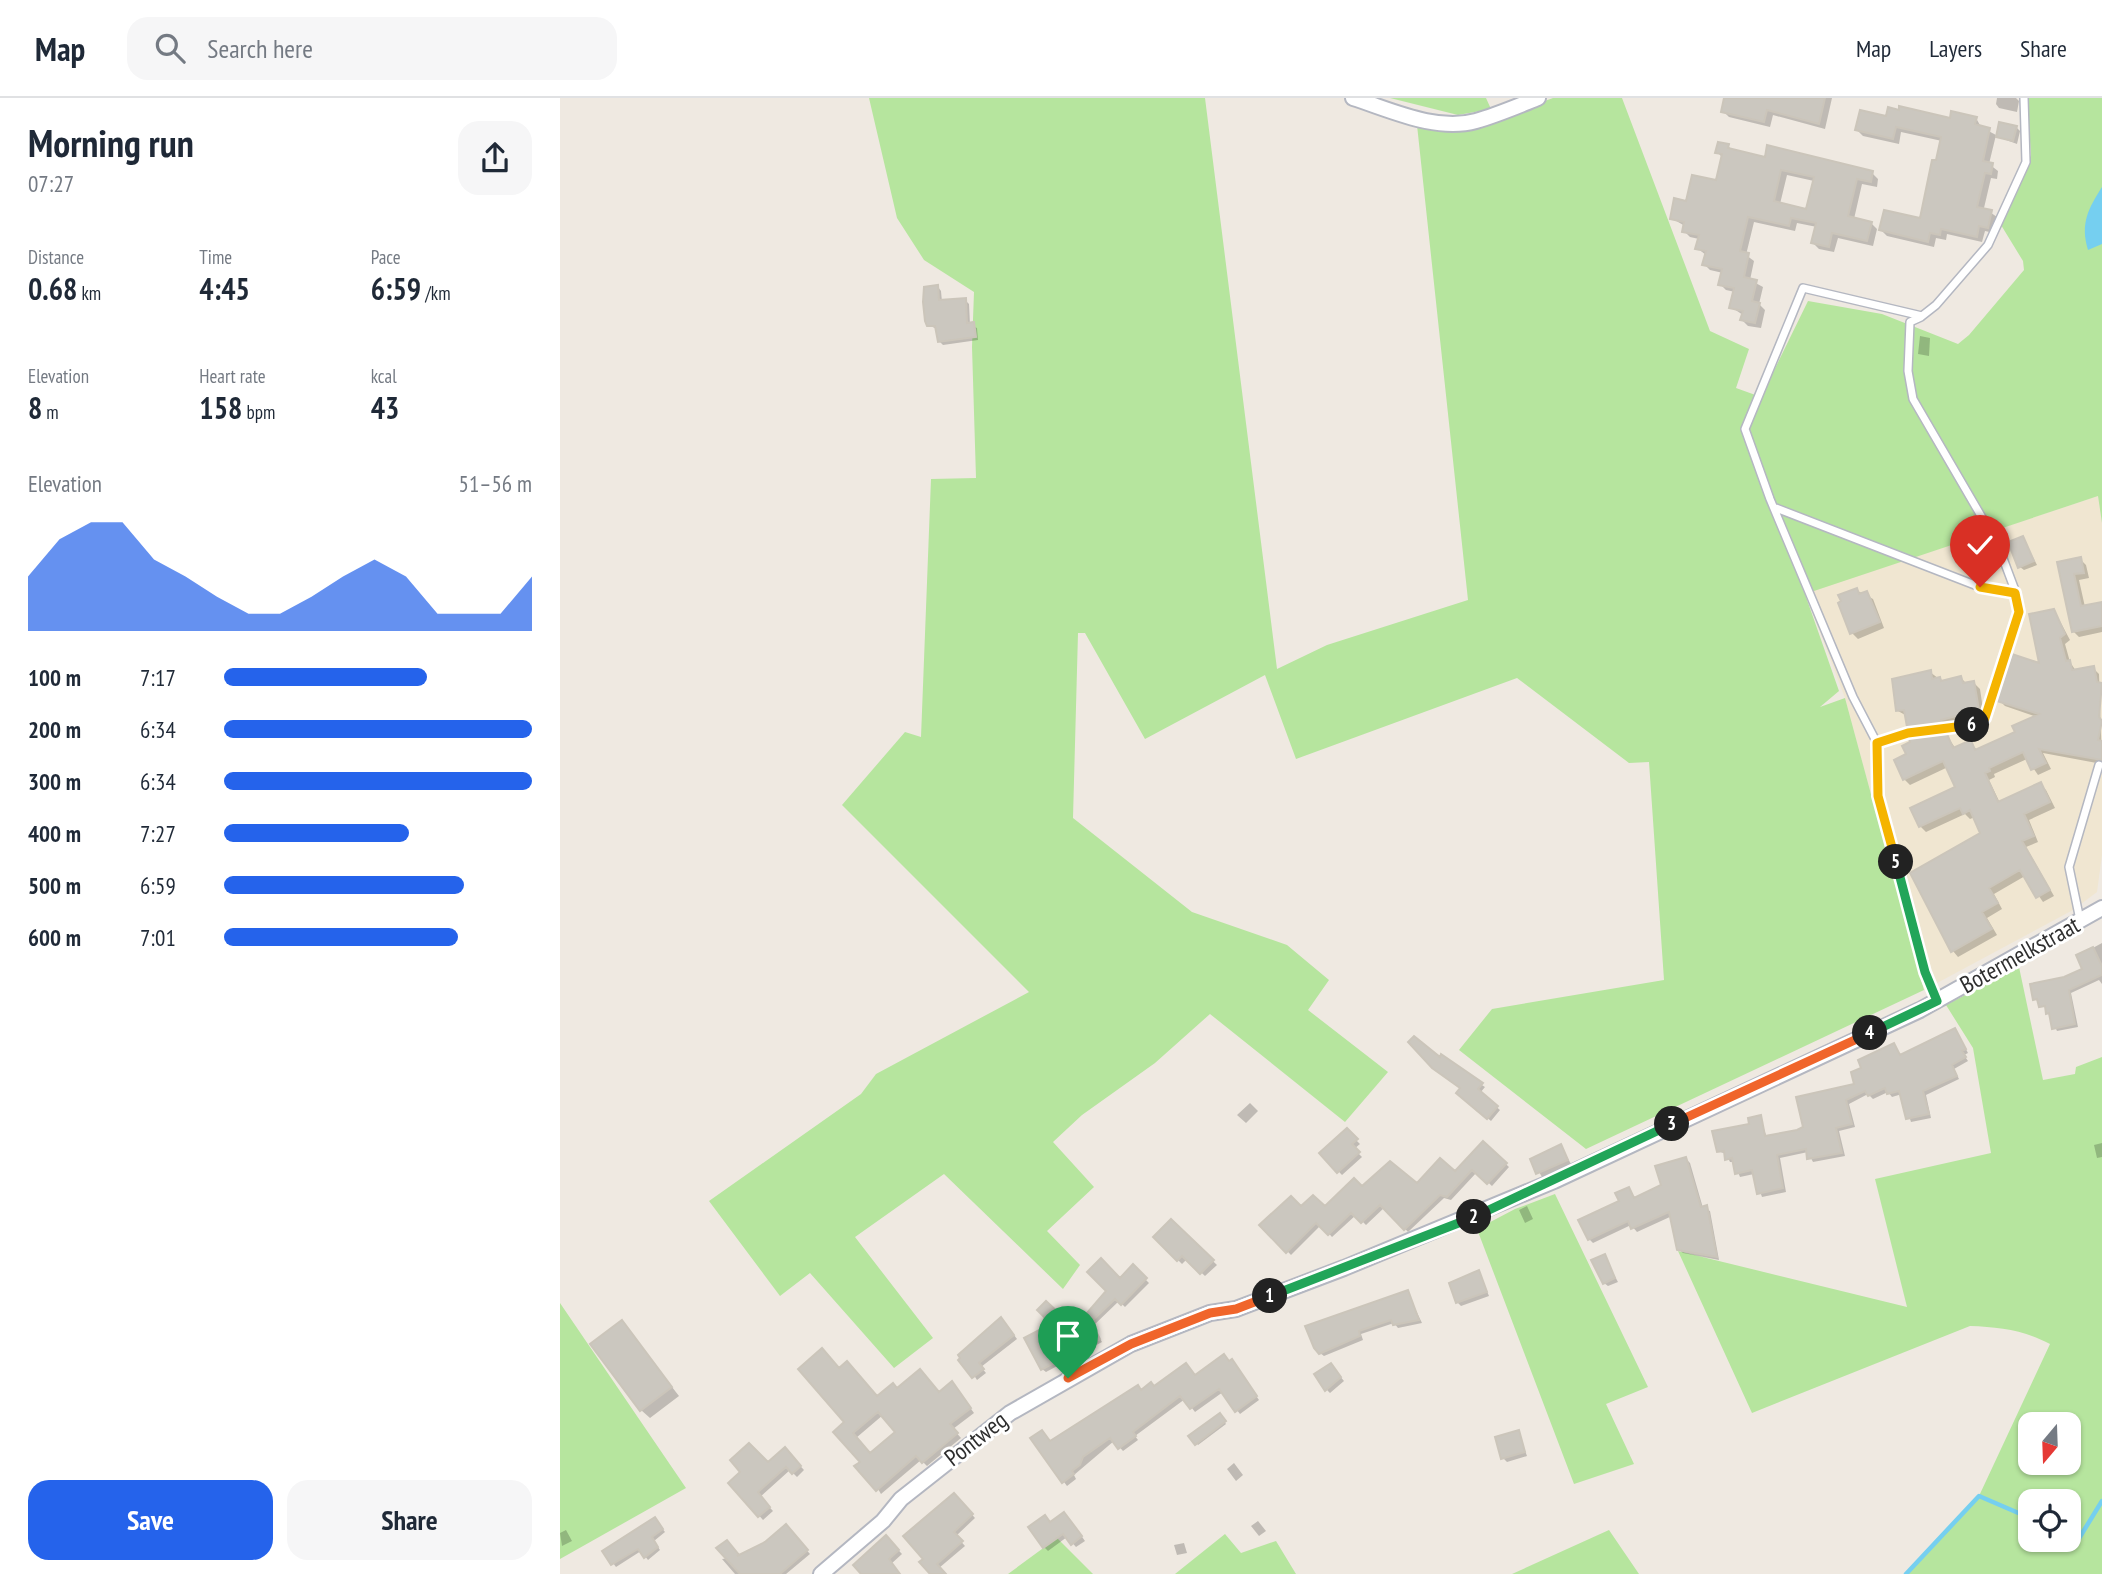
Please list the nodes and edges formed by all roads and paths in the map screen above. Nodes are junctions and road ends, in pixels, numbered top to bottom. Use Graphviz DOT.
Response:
graph roads {
  1 [pos="1353,98"];
  2 [pos="1538,98"];
  3 [pos="2024,98"];
  4 [pos="1922,316"];
  5 [pos="1776,508"];
  6 [pos="2015,593"];
  7 [pos="1877,743"];
  8 [pos="2099,765"];
  9 [pos="2102,908"];
  10 [pos="2081,920"];
  11 [pos="1937,1001"];
  12 [pos="1583,1167"];
  13 [pos="821,1574"];
  1 -- 2 [label="street"];
  3 -- 4 [label="lane"];
  4 -- 5 [label="lane, Botermelkstraat"];
  4 -- 6 [label="lane"];
  5 -- 6 [label="lane"];
  5 -- 7 [label="lane, Botermelkstraat"];
  6 -- 7 [label="lane"];
  7 -- 11 [label="lane, Botermelkstraat"];
  8 -- 10 [label="lane"];
  9 -- 10 [label="street, Botermelkstraat"];
  10 -- 11 [label="street, Botermelkstraat"];
  11 -- 12 [label="street, Botermelkstraat"];
  12 -- 13 [label="street, Pontweg"];
}
